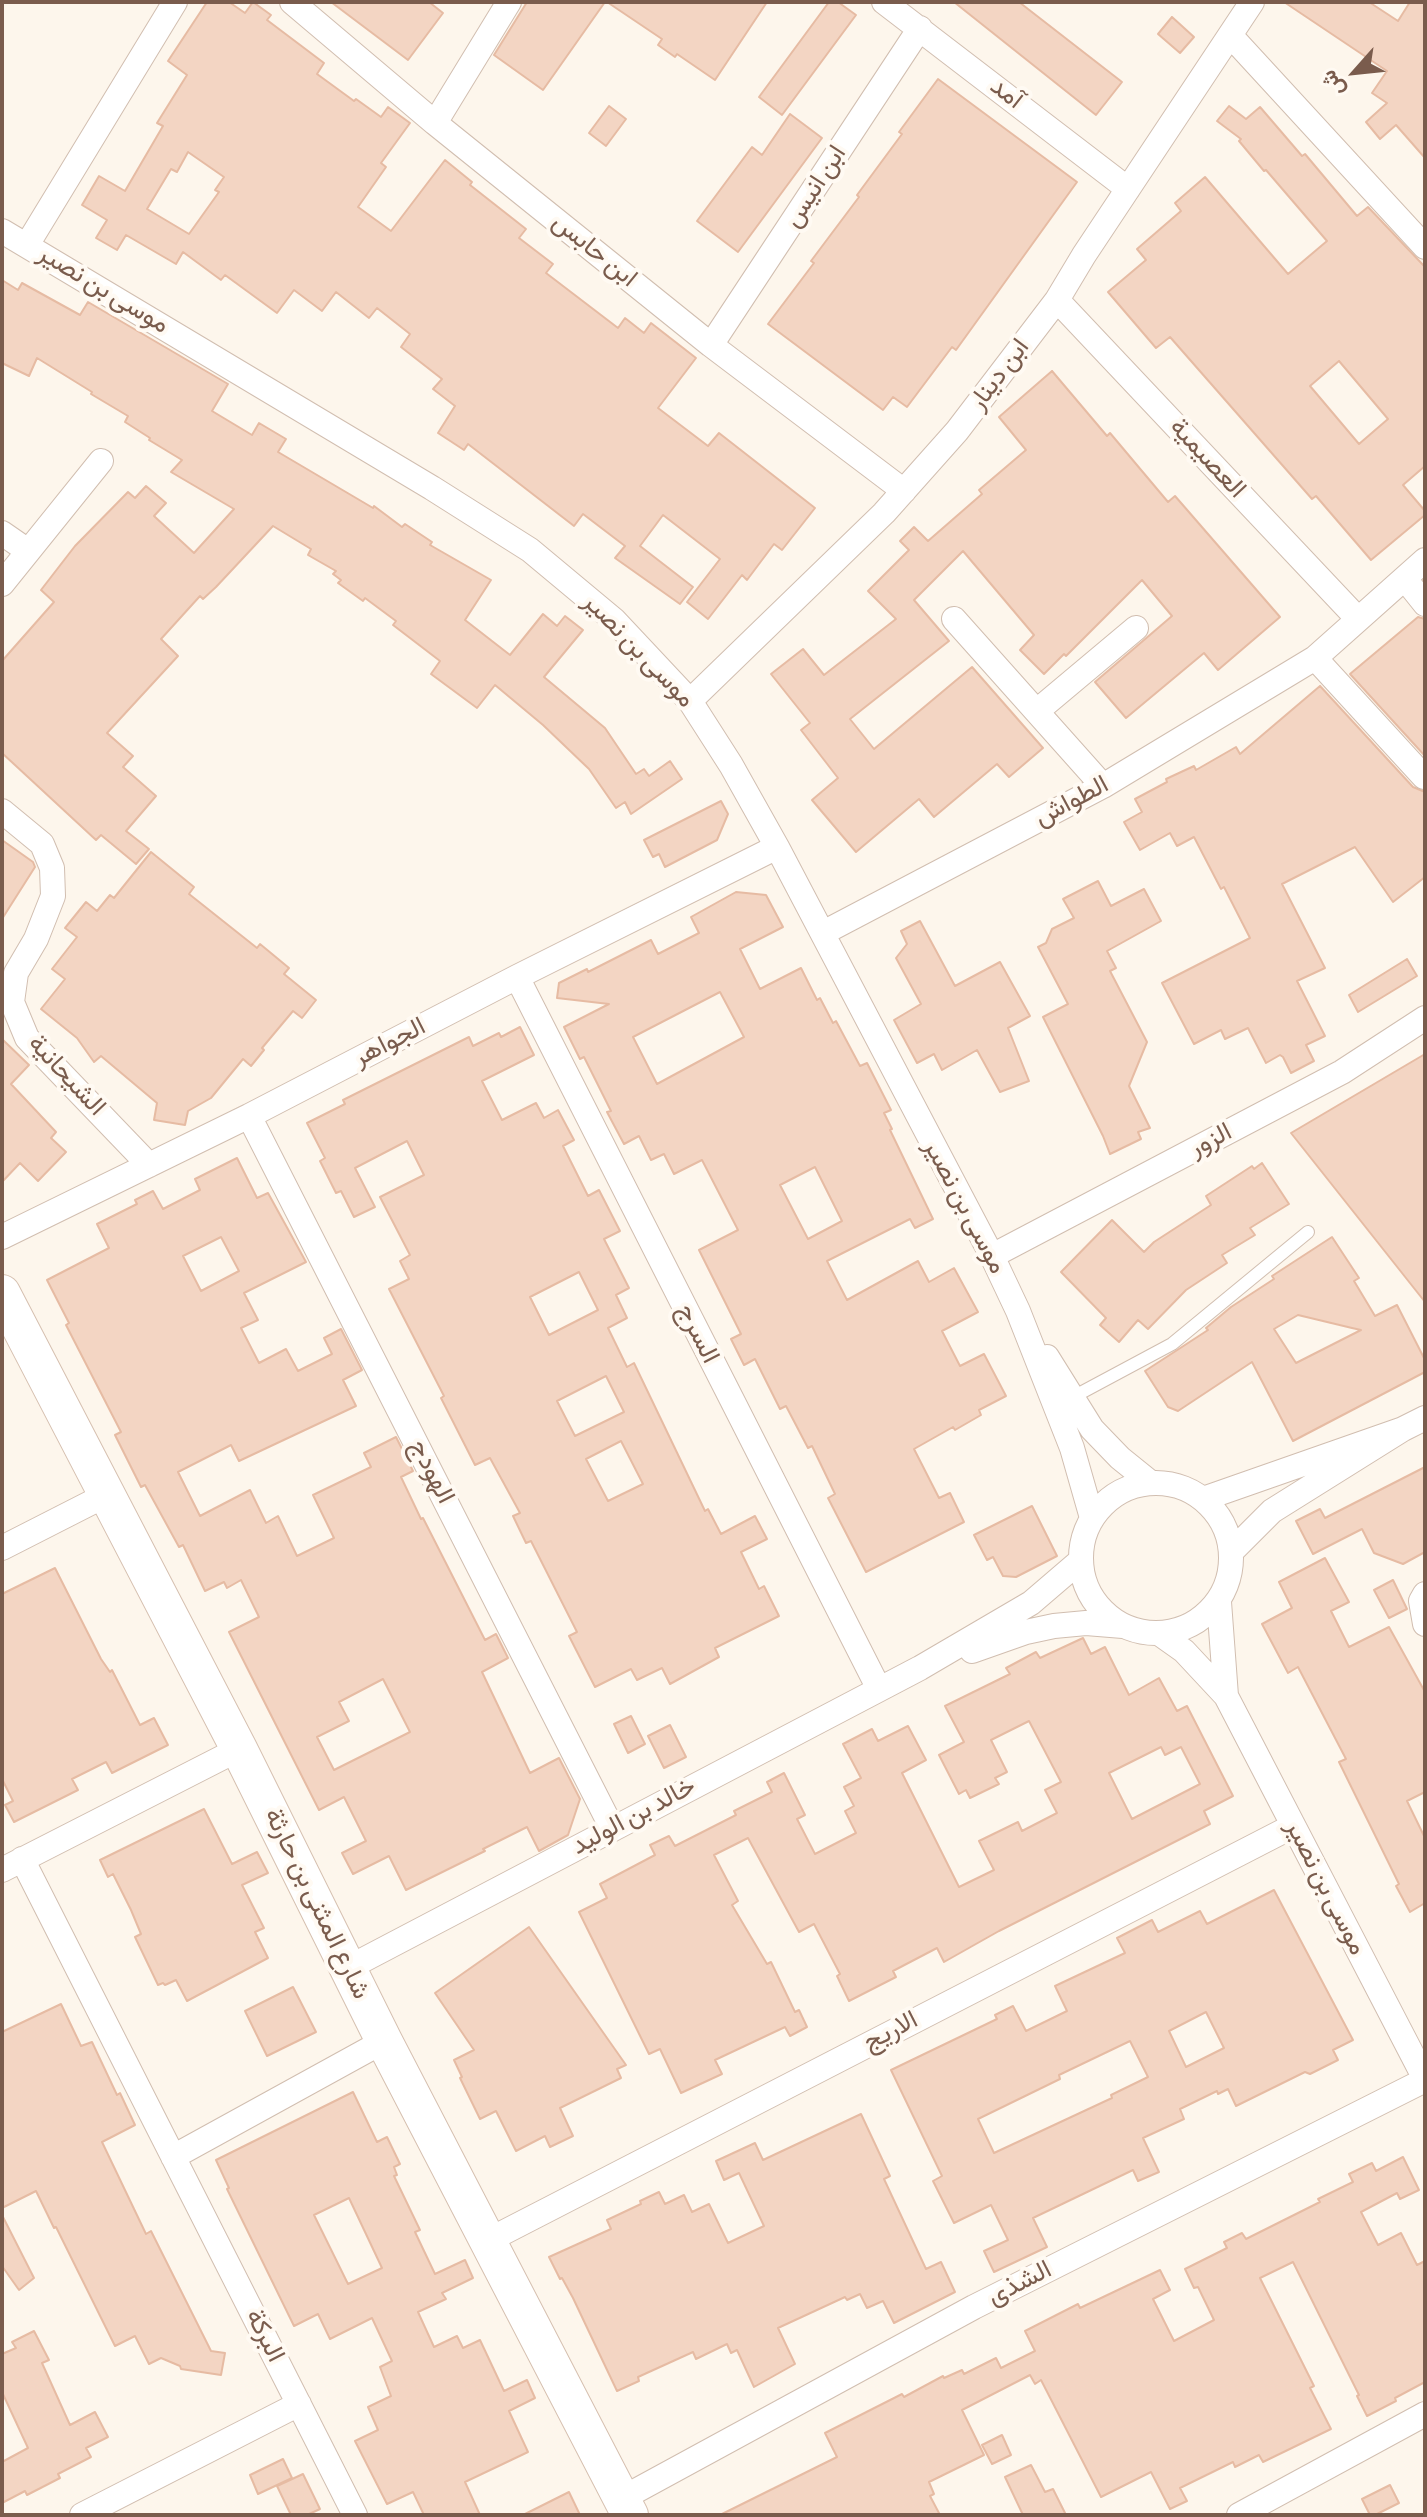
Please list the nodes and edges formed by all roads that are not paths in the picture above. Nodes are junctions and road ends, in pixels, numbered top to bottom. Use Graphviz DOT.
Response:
graph roads {
  1 [pos="175,2"];
  2 [pos="294,2"];
  3 [pos="509,2"];
  4 [pos="884,2"];
  5 [pos="1252,2"];
  6 [pos="920,28"];
  7 [pos="1230,35"];
  8 [pos="435,123"];
  9 [pos="1128,189"];
  10 [pos="2,231"];
  11 [pos="27,245"];
  12 [pos="1425,247"];
  13 [pos="1057,300"];
  14 [pos="711,345"];
  15 [pos="101,461"];
  16 [pos="904,491"];
  17 [pos="2,533"];
  18 [pos="28,551"];
  19 [pos="1425,560"];
  20 [pos="1405,579"];
  21 [pos="2,584"];
  22 [pos="1425,604"];
  23 [pos="954,619"];
  24 [pos="1358,619"];
  25 [pos="1136,628"];
  26 [pos="1315,658"];
  27 [pos="690,701"];
  28 [pos="1037,711"];
  29 [pos="1424,777"];
  30 [pos="1103,786"];
  31 [pos="2,811"];
  32 [pos="777,847"];
  33 [pos="823,933"];
  34 [pos="517,977"];
  35 [pos="1425,1018"];
  36 [pos="249,1116"];
  37 [pos="149,1165"];
  38 [pos="1308,1232"];
  39 [pos="2,1237"];
  40 [pos="992,1256"];
  41 [pos="2,1293"];
  42 [pos="1018,1311"];
  43 [pos="1073,1397"];
  44 [pos="1414,1423"];
  45 [pos="1151,1483"];
  46 [pos="106,1495"];
  47 [pos="1203,1499"];
  48 [pos="1092,1518"];
  49 [pos="2,1548"];
  50 [pos="1232,1551"];
  51 [pos="1080,1561"];
  52 [pos="1425,1594"];
  53 [pos="1219,1602"];
  54 [pos="1425,1624"];
  55 [pos="1123,1626"];
  56 [pos="1160,1634"];
  57 [pos="920,1668"];
  58 [pos="879,1689"];
  59 [pos="1226,1696"];
  60 [pos="239,1749"];
  61 [pos="1293,1826"];
  62 [pos="612,1828"];
  63 [pos="12,1864"];
  64 [pos="348,1968"];
  65 [pos="384,2041"];
  66 [pos="1425,2080"];
  67 [pos="173,2157"];
  68 [pos="489,2240"];
  69 [pos="299,2404"];
  70 [pos="1425,2414"];
  71 [pos="1275,2506"];
  72 [pos="626,2507"];
  73 [pos="82,2515"];
  74 [pos="355,2515"];
  75 [pos="1239,2515"];
  1 -- 11 [label="street"];
  2 -- 8 [label="street, ابن حابس"];
  3 -- 8 [label="street"];
  4 -- 6 [label="street, آمد"];
  5 -- 7 [label="street, ابن دينار"];
  6 -- 9 [label="street, آمد"];
  6 -- 14 [label="street, ابن انيس"];
  7 -- 9 [label="street, ابن دينار"];
  7 -- 12 [label="street"];
  8 -- 14 [label="street, ابن حابس"];
  9 -- 13 [label="street, ابن دينار"];
  10 -- 11 [label="street, موسى بن نصير"];
  11 -- 27 [label="street, موسى بن نصير"];
  13 -- 16 [label="street, ابن دينار"];
  13 -- 24 [label="street, العصيمية"];
  14 -- 16 [label="street, ابن حابس"];
  15 -- 18 [label="street"];
  16 -- 27 [label="street, ابن دينار"];
  17 -- 18 [label="street"];
  18 -- 21 [label="street"];
  19 -- 20 [label="street, الطواش"];
  20 -- 22 [label="street"];
  20 -- 24 [label="street, الطواش"];
  23 -- 28 [label="street"];
  24 -- 26 [label="street, الطواش"];
  25 -- 28 [label="street"];
  26 -- 29 [label="street"];
  26 -- 30 [label="street, الطواش"];
  27 -- 32 [label="street, موسى بن نصير"];
  28 -- 30 [label="street"];
  30 -- 33 [label="street, الطواش"];
  31 -- 37 [label="street, الشيحانية"];
  32 -- 33 [label="street, موسى بن نصير"];
  32 -- 34 [label="street, الجواهر"];
  33 -- 40 [label="street, موسى بن نصير"];
  34 -- 36 [label="street, الجواهر"];
  34 -- 58 [label="street, السرج"];
  35 -- 40 [label="street, الزور"];
  36 -- 37 [label="street, الجواهر"];
  36 -- 62 [label="street, الهودج"];
  37 -- 39 [label="street, الجواهر"];
  38 -- 43 [label="lane"];
  40 -- 42 [label="street, موسى بن نصير"];
  41 -- 46 [label="street, شارع المثنى بن حارثة"];
  42 -- 43 [label="street, موسى بن نصير"];
  42 -- 48 [label="street, موسى بن نصير"];
  43 -- 45 [label="street, موسى بن نصير"];
  44 -- 47 [label="street"];
  44 -- 50 [label="street"];
  45 -- 47 [label="street"];
  45 -- 48 [label="street"];
  46 -- 49 [label="street"];
  46 -- 60 [label="street, شارع المثنى بن حارثة"];
  47 -- 50 [label="street"];
  48 -- 51 [label="street"];
  50 -- 53 [label="street"];
  51 -- 55 [label="street"];
  51 -- 57 [label="street, خالد بن الوليد"];
  52 -- 54 [label="street"];
  53 -- 56 [label="street"];
  53 -- 59 [label="street, موسى بن نصير"];
  55 -- 56 [label="street"];
  55 -- 57 [label="street, خالد بن الوليد"];
  56 -- 59 [label="street, موسى بن نصير"];
  57 -- 58 [label="street, خالد بن الوليد"];
  58 -- 62 [label="street, خالد بن الوليد"];
  59 -- 61 [label="street, موسى بن نصير"];
  60 -- 63 [label="street"];
  60 -- 64 [label="street, شارع المثنى بن حارثة"];
  61 -- 66 [label="street, موسى بن نصير"];
  61 -- 68 [label="street, الاريج"];
  62 -- 64 [label="street, خالد بن الوليد"];
  63 -- 67 [label="street, البركة"];
  64 -- 65 [label="street, شارع المثنى بن حارثة"];
  65 -- 67 [label="street"];
  65 -- 68 [label="street, شارع المثنى بن حارثة"];
  66 -- 72 [label="street, الشذى"];
  67 -- 69 [label="street, البركة"];
  68 -- 72 [label="street, شارع المثنى بن حارثة"];
  69 -- 73 [label="street"];
  69 -- 74 [label="street, البركة"];
  70 -- 71 [label="street"];
  71 -- 75 [label="street"];
}
